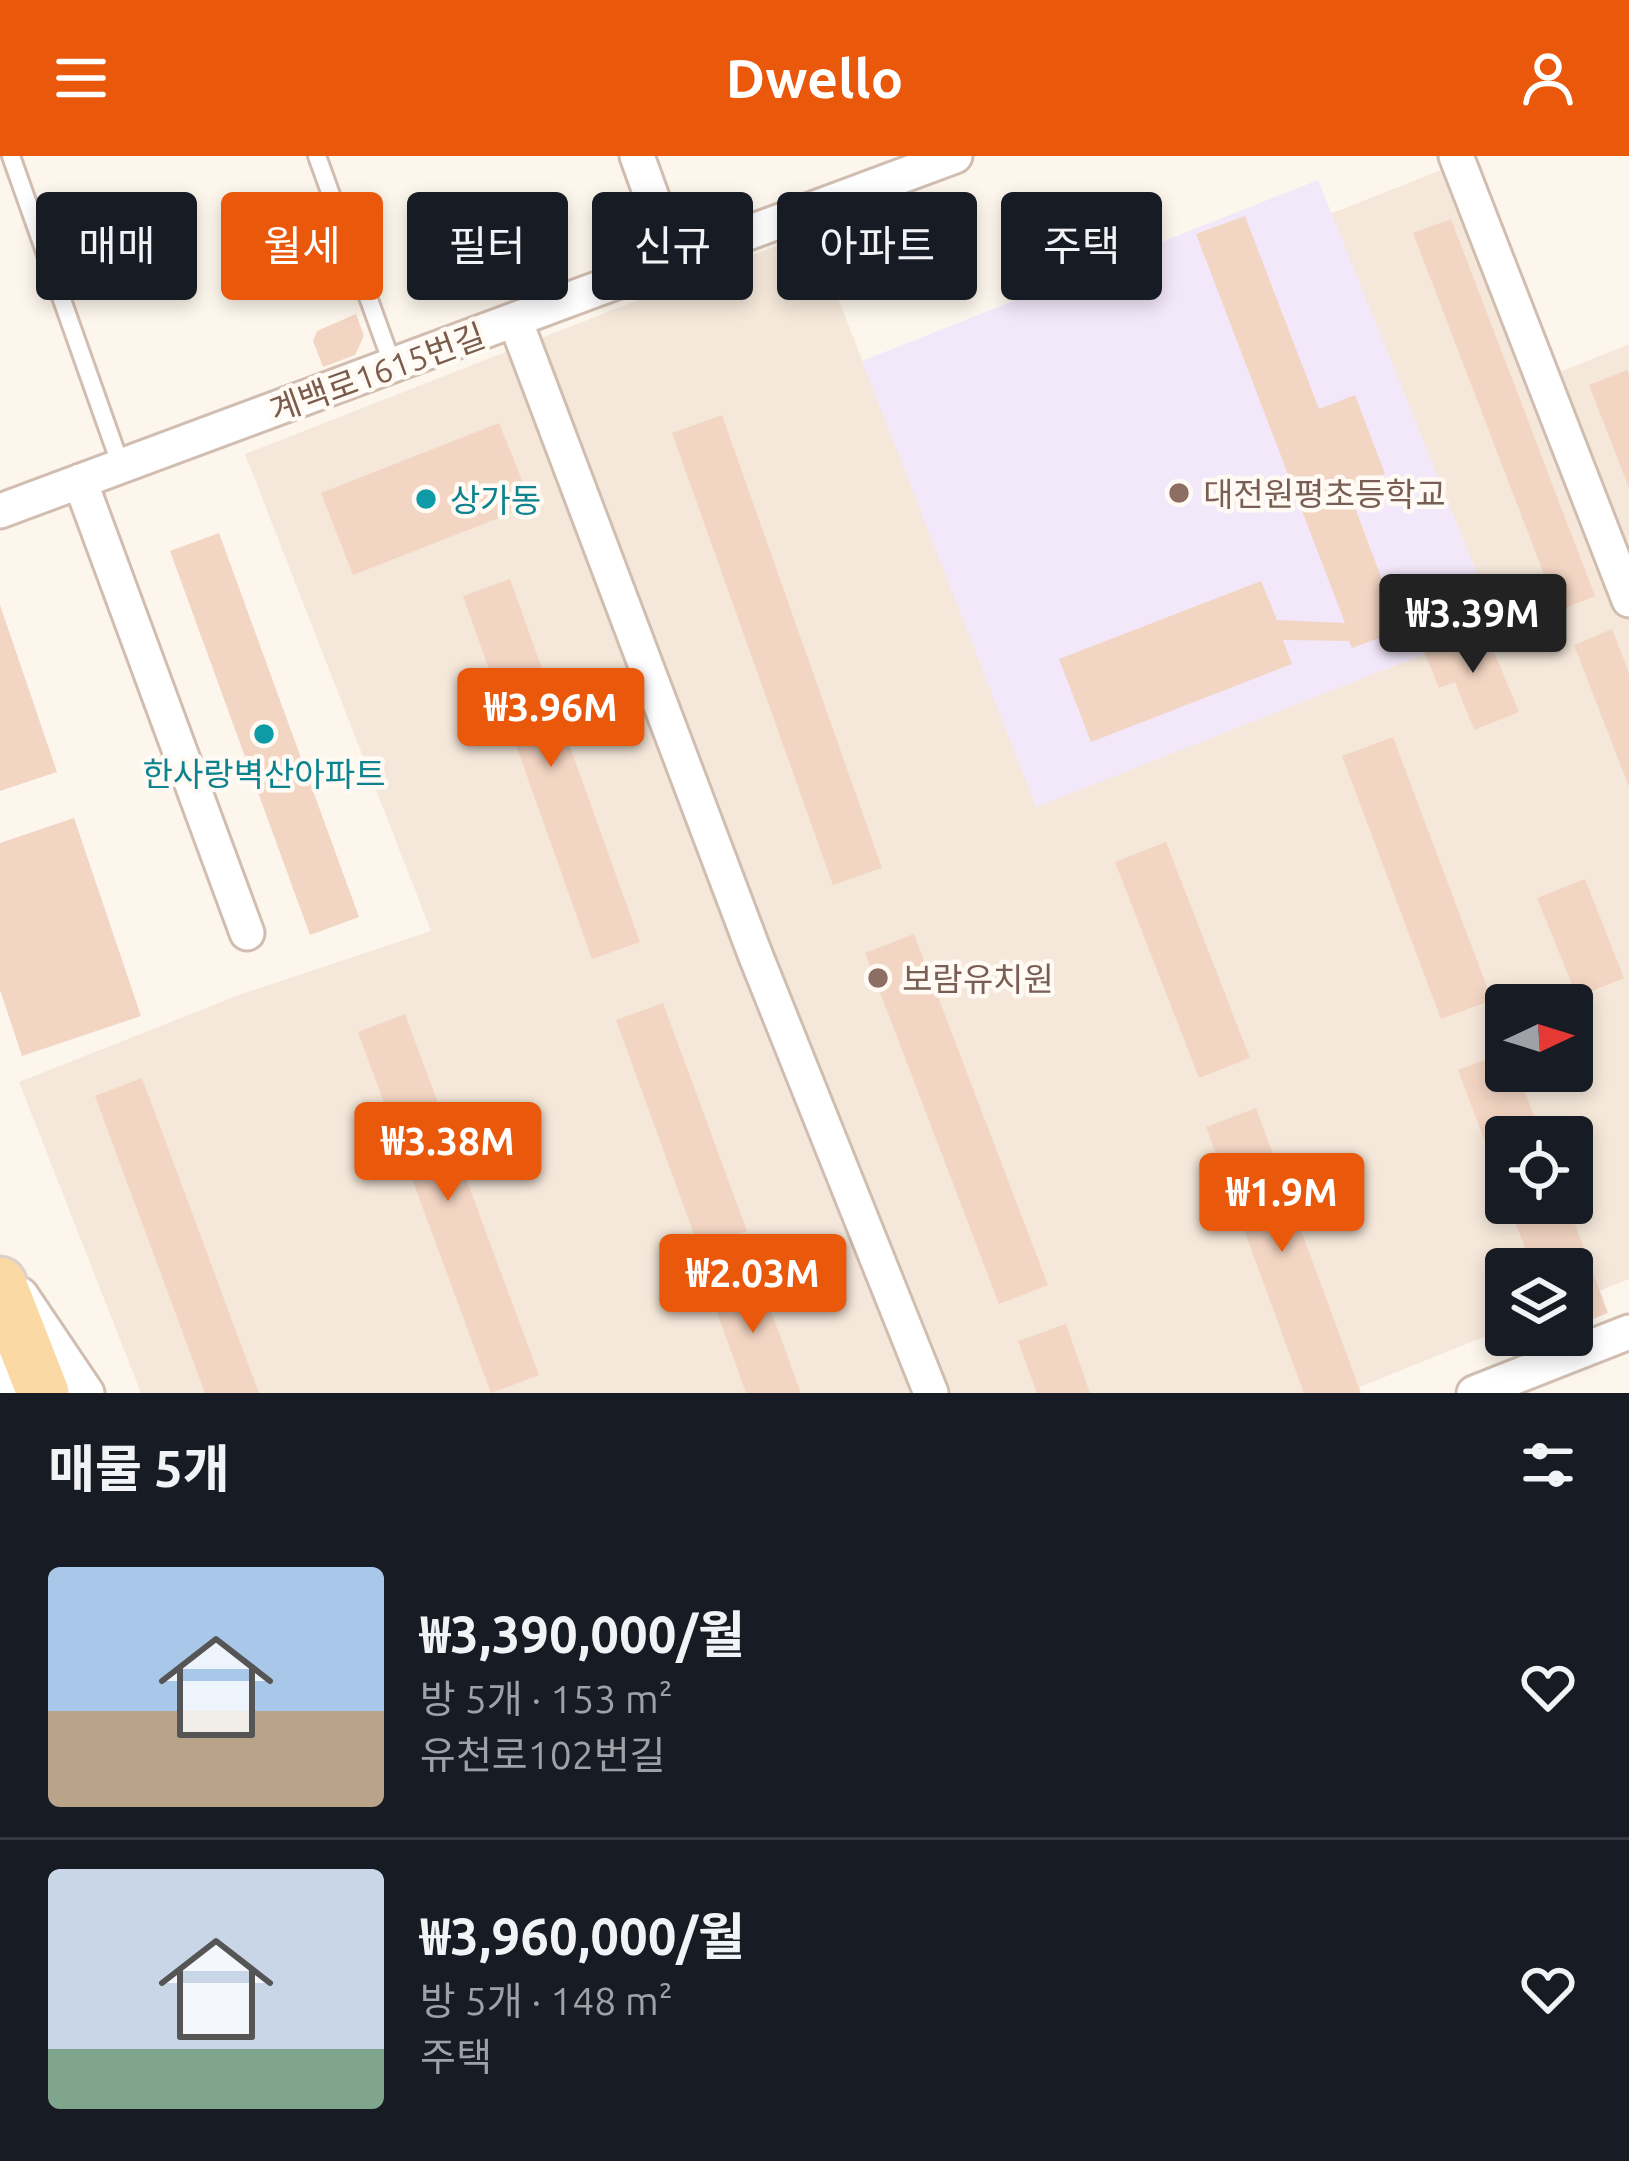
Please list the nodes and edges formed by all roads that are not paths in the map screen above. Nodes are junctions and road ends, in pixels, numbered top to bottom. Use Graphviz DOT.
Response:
graph roads {
  1 [pos="10,156"];
  2 [pos="316,156"];
  3 [pos="637,156"];
  4 [pos="956,156"];
  5 [pos="1456,156"];
  6 [pos="901,166"];
  7 [pos="650,192"];
  8 [pos="753,228"];
  9 [pos="592,292"];
  10 [pos="515,320"];
  11 [pos="393,366"];
  12 [pos="121,466"];
  13 [pos="80,481"];
  14 [pos="0,511"];
  15 [pos="1629,600"];
  16 [pos="247,933"];
  17 [pos="0,1263"];
  18 [pos="0,1283"];
  19 [pos="1629,1332"];
  20 [pos="0,1359"];
  21 [pos="5,1393"];
  22 [pos="43,1393"];
  23 [pos="87,1393"];
  24 [pos="931,1393"];
  25 [pos="1474,1393"];
  1 -- 12 [label="lane"];
  2 -- 11 [label="lane"];
  3 -- 7 [label="street"];
  4 -- 6 [label="street, 계백로1615번길"];
  5 -- 15 [label="street"];
  6 -- 8 [label="street, 계백로1615번길"];
  9 -- 10 [label="street, 계백로1615번길"];
  10 -- 11 [label="street, 계백로1615번길"];
  10 -- 24 [label="street"];
  11 -- 12 [label="street, 계백로1615번길"];
  12 -- 13 [label="street, 계백로1615번길"];
  13 -- 14 [label="street, 계백로1615번길"];
  13 -- 16 [label="street"];
  17 -- 23 [label="street"];
  18 -- 22 [label="main road"];
  19 -- 25 [label="street"];
  20 -- 21 [label="street"];
}
